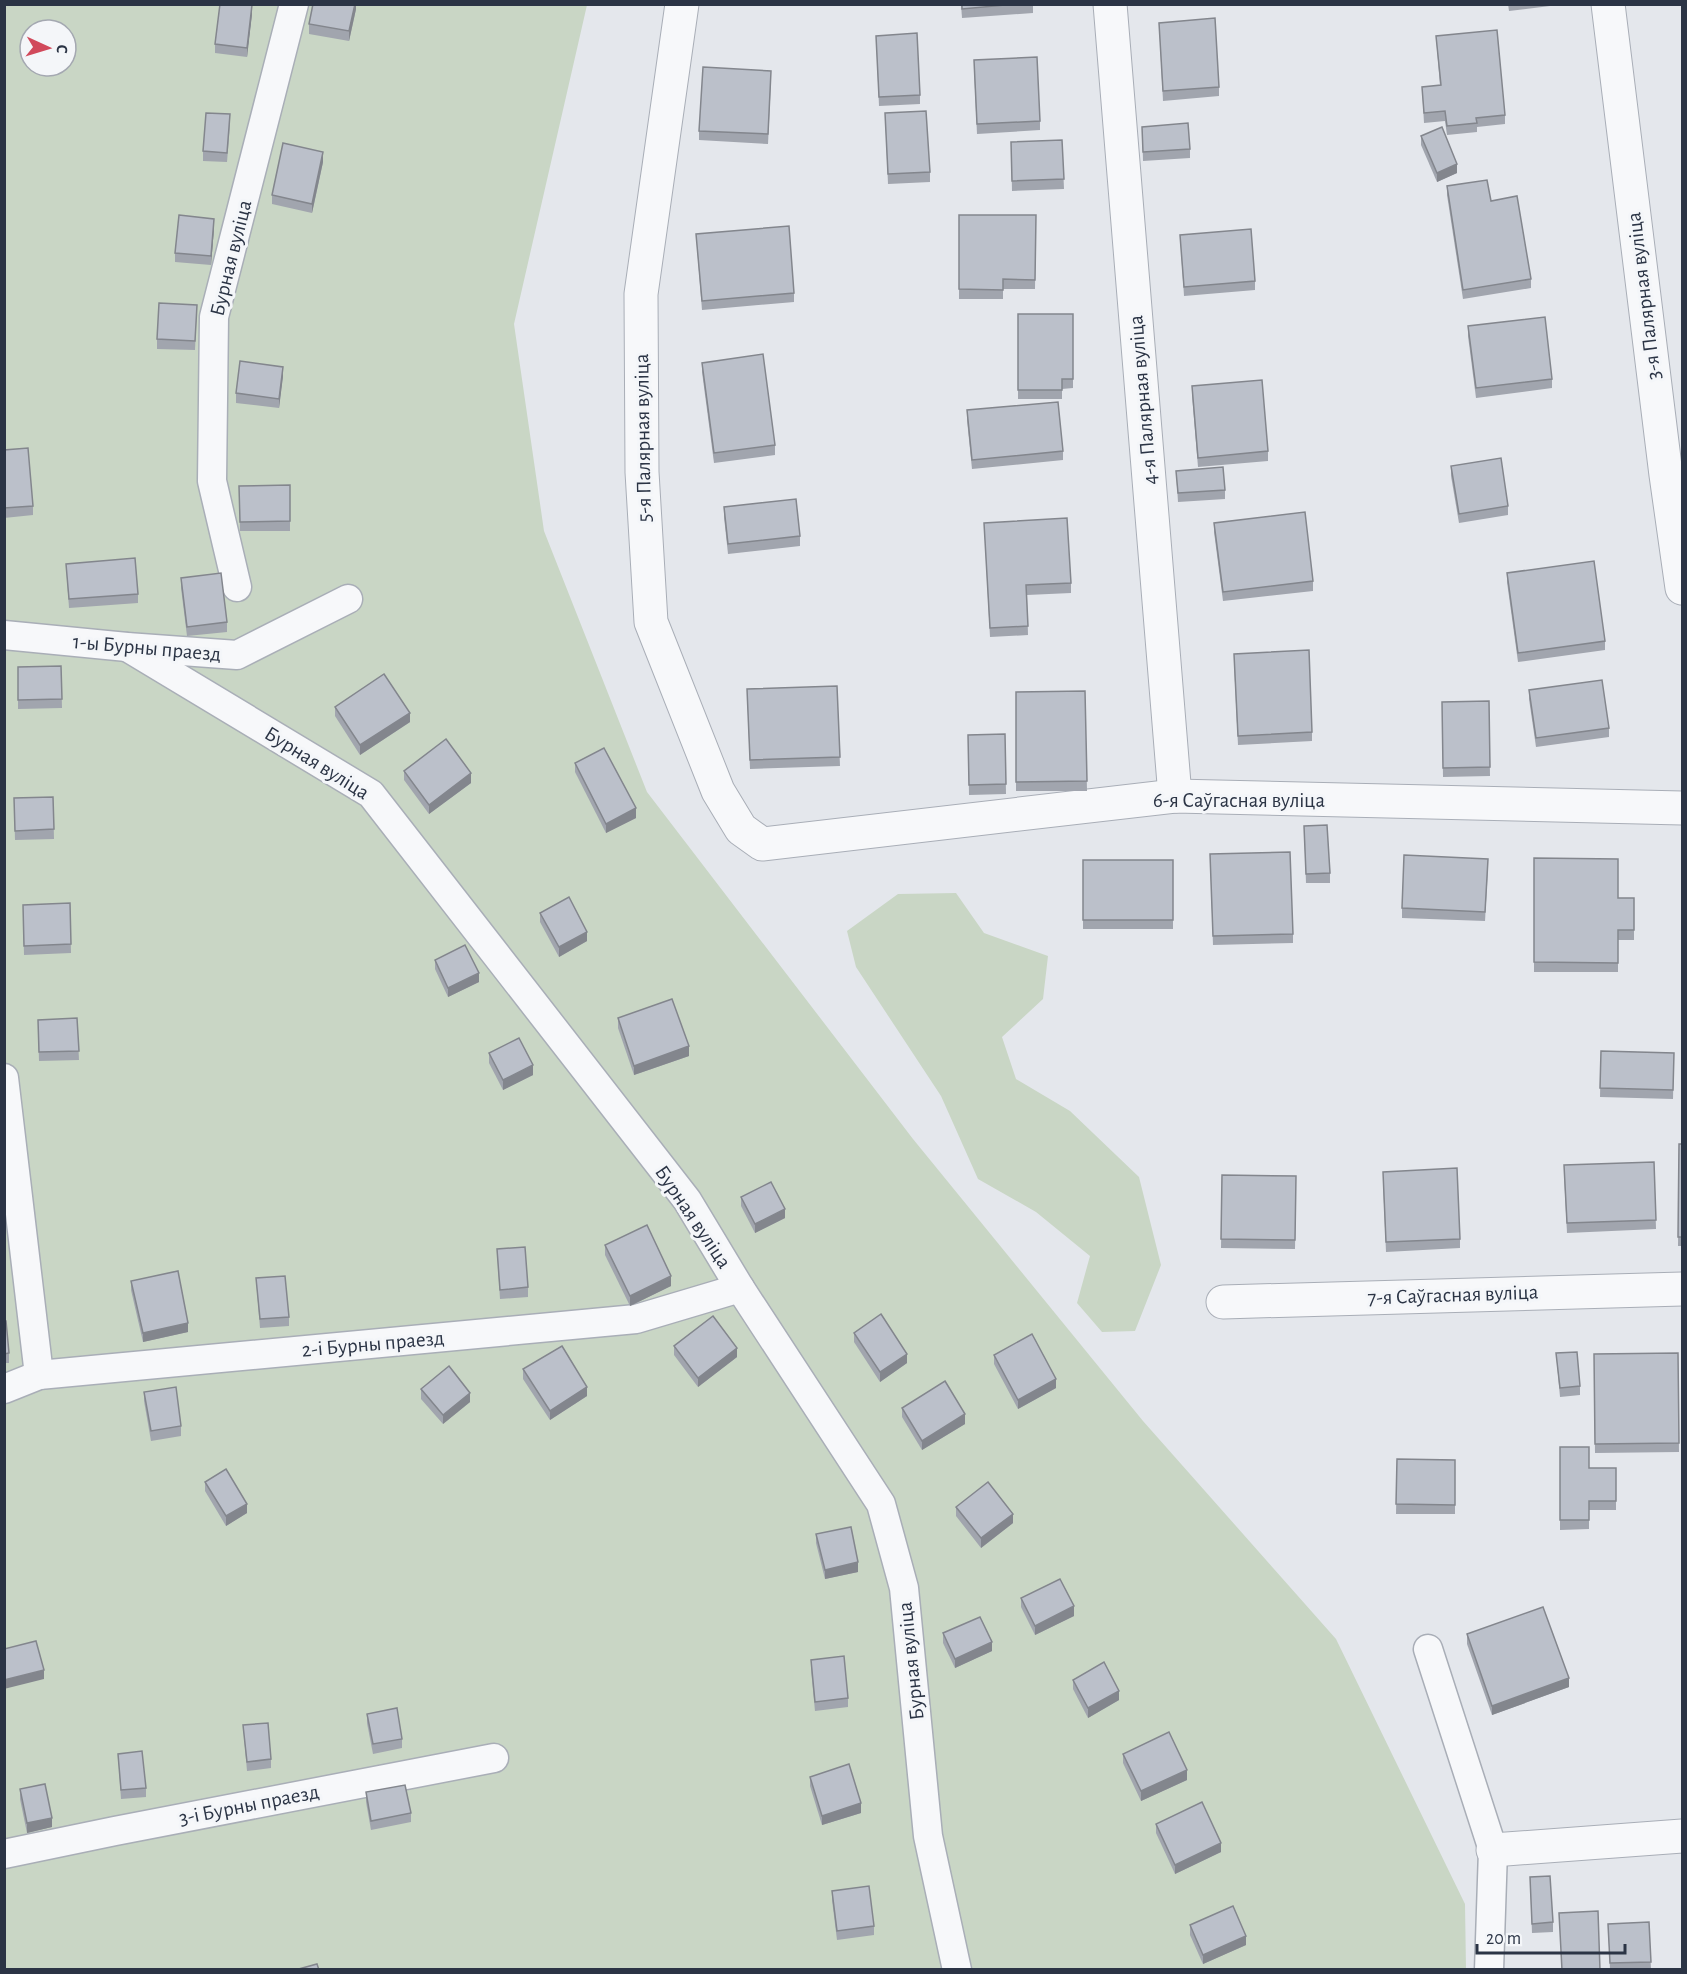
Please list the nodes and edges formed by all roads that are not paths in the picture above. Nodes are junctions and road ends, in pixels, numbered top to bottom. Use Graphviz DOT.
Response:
graph roads {
  1 [pos="294,4"];
  2 [pos="682,4"];
  3 [pos="1110,4"];
  4 [pos="1608,4"];
  5 [pos="237,587"];
  6 [pos="1683,588"];
  7 [pos="348,599"];
  8 [pos="4,635"];
  9 [pos="127,648"];
  10 [pos="1175,796"];
  11 [pos="1683,808"];
  12 [pos="762,843"];
  13 [pos="4,1078"];
  14 [pos="740,1288"];
  15 [pos="1683,1289"];
  16 [pos="1223,1302"];
  17 [pos="39,1375"];
  18 [pos="4,1389"];
  19 [pos="1428,1649"];
  20 [pos="494,1758"];
  21 [pos="1683,1836"];
  22 [pos="1493,1851"];
  23 [pos="4,1854"];
  24 [pos="957,1970"];
  25 [pos="1489,1970"];
  1 -- 5 [label="lane, Бурная вуліца"];
  2 -- 12 [label="street, 5-я Палярная вуліца"];
  3 -- 10 [label="street, 4-я Палярная вуліца"];
  4 -- 6 [label="street, 3-я Палярная вуліца"];
  7 -- 9 [label="lane, 1-ы Бурны праезд"];
  8 -- 9 [label="lane, 1-ы Бурны праезд"];
  9 -- 14 [label="lane, Бурная вуліца"];
  10 -- 11 [label="street, 6-я Саўгасная вуліца"];
  10 -- 12 [label="street, 6-я Саўгасная вуліца"];
  13 -- 17 [label="lane"];
  14 -- 17 [label="lane, 2-і Бурны праезд"];
  14 -- 24 [label="lane, Бурная вуліца"];
  15 -- 16 [label="street, 7-я Саўгасная вуліца"];
  17 -- 18 [label="lane, 2-і Бурны праезд"];
  19 -- 22 [label="lane"];
  20 -- 23 [label="lane, 3-і Бурны праезд"];
  21 -- 22 [label="street"];
  22 -- 25 [label="lane"];
}
